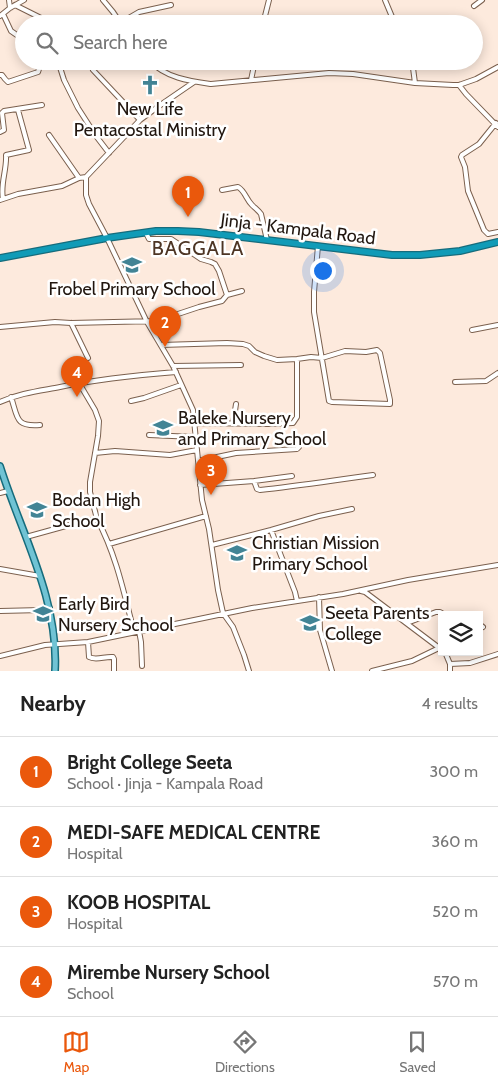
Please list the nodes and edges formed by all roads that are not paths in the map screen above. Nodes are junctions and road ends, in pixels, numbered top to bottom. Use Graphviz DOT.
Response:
graph roads {
  1 [pos="9,0"];
  2 [pos="24,0"];
  3 [pos="103,0"];
  4 [pos="269,0"];
  5 [pos="386,0"];
  6 [pos="482,0"];
  7 [pos="171,4"];
  8 [pos="15,6"];
  9 [pos="474,6"];
  10 [pos="10,8"];
  11 [pos="2,15"];
  12 [pos="34,15"];
  13 [pos="115,15"];
  14 [pos="134,15"];
  15 [pos="265,15"];
  16 [pos="392,15"];
  17 [pos="15,34"];
  18 [pos="498,67"];
  19 [pos="39,70"];
  20 [pos="61,70"];
  21 [pos="93,70"];
  22 [pos="161,70"];
  23 [pos="254,70"];
  24 [pos="413,70"];
  25 [pos="0,75"];
  26 [pos="251,80"];
  27 [pos="194,82"];
  28 [pos="415,83"];
  29 [pos="459,85"];
  30 [pos="42,105"];
  31 [pos="18,110"];
  32 [pos="140,120"];
  33 [pos="497,125"];
  34 [pos="0,132"];
  35 [pos="49,135"];
  36 [pos="109,153"];
  37 [pos="86,177"];
  38 [pos="79,178"];
  39 [pos="222,190"];
  40 [pos="1,200"];
  41 [pos="498,232"];
  42 [pos="146,233"];
  43 [pos="107,238"];
  44 [pos="268,240"];
  45 [pos="498,242"];
  46 [pos="318,246"];
  47 [pos="2,258"];
  48 [pos="242,291"];
  49 [pos="227,296"];
  50 [pos="147,322"];
  51 [pos="71,324"];
  52 [pos="498,325"];
  53 [pos="0,327"];
  54 [pos="472,330"];
  55 [pos="161,345"];
  56 [pos="88,358"];
  57 [pos="322,358"];
  58 [pos="297,359"];
  59 [pos="241,365"];
  60 [pos="173,366"];
  61 [pos="176,372"];
  62 [pos="498,373"];
  63 [pos="455,382"];
  64 [pos="80,383"];
  65 [pos="181,385"];
  66 [pos="11,397"];
  67 [pos="131,401"];
  68 [pos="0,402"];
  69 [pos="236,404"];
  70 [pos="194,423"];
  71 [pos="233,424"];
  72 [pos="40,425"];
  73 [pos="149,436"];
  74 [pos="195,437"];
  75 [pos="299,442"];
  76 [pos="197,450"];
  77 [pos="95,453"];
  78 [pos="198,461"];
  79 [pos="0,467"];
  80 [pos="373,475"];
  81 [pos="292,476"];
  82 [pos="254,482"];
  83 [pos="200,485"];
  84 [pos="8,491"];
  85 [pos="0,492"];
  86 [pos="352,509"];
  87 [pos="206,516"];
  88 [pos="97,519"];
  89 [pos="270,530"];
  90 [pos="26,537"];
  91 [pos="109,544"];
  92 [pos="212,545"];
  93 [pos="498,565"];
  94 [pos="0,569"];
  95 [pos="40,576"];
  96 [pos="360,590"];
  97 [pos="319,597"];
  98 [pos="297,601"];
  99 [pos="50,608"];
  100 [pos="0,611"];
  101 [pos="438,612"];
  102 [pos="223,613"];
  103 [pos="407,623"];
  104 [pos="137,631"];
  105 [pos="88,642"];
  106 [pos="55,644"];
  107 [pos="438,647"];
  108 [pos="438,650"];
  109 [pos="498,654"];
  110 [pos="0,656"];
  111 [pos="447,656"];
  112 [pos="450,664"];
  113 [pos="142,666"];
  114 [pos="56,671"];
  115 [pos="114,671"];
  116 [pos="248,671"];
  117 [pos="332,671"];
  118 [pos="372,671"];
  119 [pos="450,671"];
  1 -- 10 [label="street"];
  2 -- 8 [label="street"];
  3 -- 13 [label="street"];
  4 -- 15 [label="street"];
  5 -- 16 [label="street"];
  6 -- 9 [label="street"];
  7 -- 14 [label="street"];
  8 -- 10 [label="street"];
  8 -- 12 [label="street"];
  10 -- 11 [label="street"];
  11 -- 17 [label="street"];
  18 -- 29 [label="street"];
  19 -- 25 [label="street"];
  20 -- 36 [label="street"];
  21 -- 32 [label="street"];
  22 -- 27 [label="street"];
  23 -- 26 [label="street"];
  24 -- 28 [label="street"];
  26 -- 27 [label="street"];
  26 -- 28 [label="street"];
  27 -- 32 [label="street"];
  28 -- 29 [label="street"];
  29 -- 33 [label="street"];
  30 -- 31 [label="street"];
  31 -- 34 [label="street"];
  31 -- 40 [label="street"];
  32 -- 36 [label="street"];
  33 -- 41 [label="street"];
  35 -- 38 [label="street"];
  36 -- 37 [label="street"];
  37 -- 38 [label="street"];
  37 -- 43 [label="street"];
  38 -- 40 [label="street"];
  39 -- 44 [label="street"];
  42 -- 43 [label="highway, Jinja - Kampala Road"];
  42 -- 44 [label="highway, Jinja - Kampala Road"];
  42 -- 49 [label="street"];
  43 -- 47 [label="highway, Jinja - Kampala Road"];
  43 -- 50 [label="street"];
  44 -- 46 [label="highway, Jinja - Kampala Road"];
  45 -- 46 [label="highway, Jinja - Kampala Road"];
  46 -- 57 [label="street"];
  48 -- 49 [label="street"];
  49 -- 50 [label="street"];
  50 -- 51 [label="street"];
  50 -- 55 [label="street"];
  51 -- 53 [label="street"];
  51 -- 56 [label="street"];
  52 -- 54 [label="street"];
  55 -- 58 [label="street"];
  55 -- 60 [label="street"];
  57 -- 57 [label="street"];
  57 -- 58 [label="street"];
  58 -- 71 [label="street"];
  59 -- 60 [label="street"];
  60 -- 61 [label="street"];
  61 -- 64 [label="street"];
  61 -- 65 [label="street"];
  62 -- 63 [label="street"];
  64 -- 66 [label="street"];
  64 -- 77 [label="street"];
  65 -- 67 [label="street"];
  65 -- 70 [label="street"];
  66 -- 68 [label="street"];
  66 -- 72 [label="street"];
  69 -- 71 [label="street"];
  70 -- 71 [label="street"];
  70 -- 74 [label="street"];
  73 -- 74 [label="street"];
  74 -- 76 [label="street"];
  75 -- 78 [label="street"];
  76 -- 77 [label="street"];
  76 -- 78 [label="street"];
  77 -- 88 [label="street"];
  78 -- 83 [label="street"];
  79 -- 84 [label="main road"];
  80 -- 82 [label="street"];
  81 -- 82 [label="street"];
  82 -- 83 [label="street"];
  83 -- 87 [label="street"];
  84 -- 85 [label="street"];
  84 -- 90 [label="main road"];
  86 -- 89 [label="street"];
  87 -- 91 [label="street"];
  87 -- 92 [label="street"];
  88 -- 90 [label="street"];
  88 -- 91 [label="street"];
  89 -- 92 [label="street"];
  89 -- 98 [label="street"];
  90 -- 95 [label="main road"];
  91 -- 104 [label="street"];
  92 -- 102 [label="street"];
  93 -- 96 [label="street"];
  94 -- 95 [label="street"];
  95 -- 99 [label="main road"];
  96 -- 97 [label="street"];
  96 -- 103 [label="street"];
  97 -- 98 [label="street"];
  97 -- 117 [label="street"];
  98 -- 102 [label="street"];
  99 -- 100 [label="street"];
  99 -- 106 [label="main road"];
  101 -- 103 [label="street"];
  102 -- 104 [label="street"];
  102 -- 116 [label="street"];
  103 -- 107 [label="street"];
  104 -- 105 [label="street"];
  104 -- 113 [label="street"];
  105 -- 106 [label="street"];
  105 -- 115 [label="street"];
  106 -- 110 [label="street"];
  106 -- 114 [label="main road"];
  108 -- 118 [label="street"];
  109 -- 112 [label="street"];
  111 -- 112 [label="street"];
  112 -- 119 [label="street"];
}
